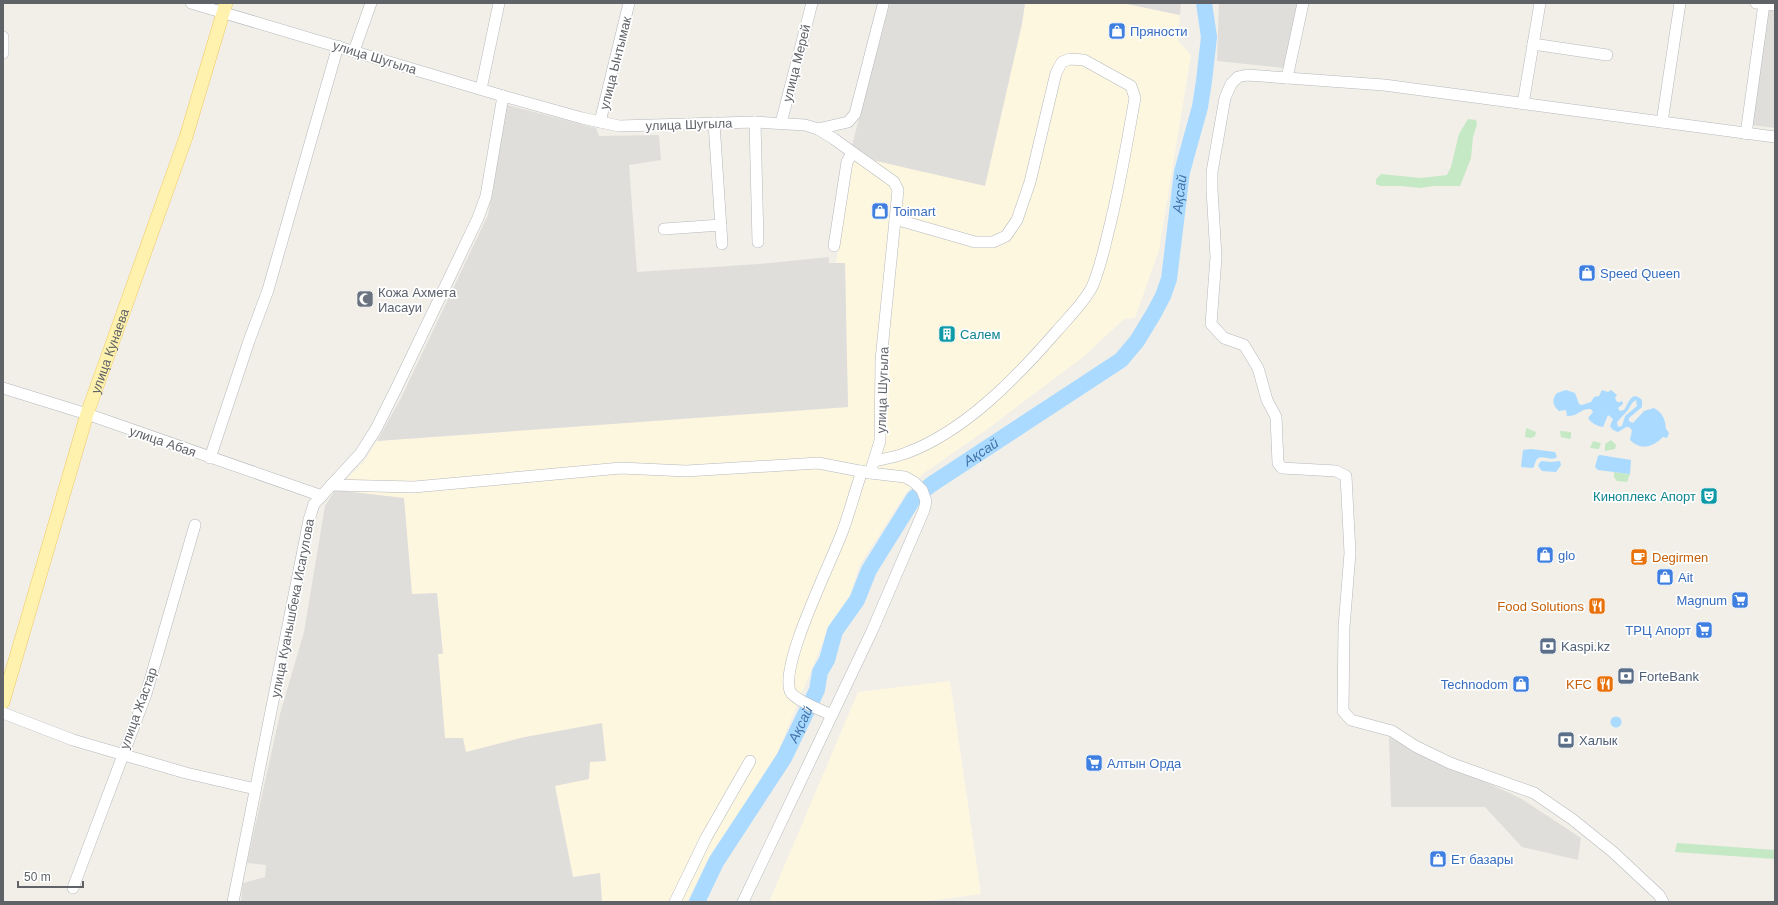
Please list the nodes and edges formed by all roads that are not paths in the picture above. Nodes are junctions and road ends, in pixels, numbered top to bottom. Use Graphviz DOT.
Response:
graph roads {
  1 [pos="190,3"];
  2 [pos="371,3"];
  3 [pos="499,3"];
  4 [pos="629,3"];
  5 [pos="812,3"];
  6 [pos="1303,3"];
  7 [pos="1540,3"];
  8 [pos="1680,3"];
  9 [pos="1765,4"];
  10 [pos="883,5"];
  11 [pos="225,8"];
  12 [pos="3,37"];
  13 [pos="1533,44"];
  14 [pos="338,46"];
  15 [pos="354,51"];
  16 [pos="3,53"];
  17 [pos="1607,55"];
  18 [pos="1288,78"];
  19 [pos="481,88"];
  20 [pos="503,96"];
  21 [pos="1523,104"];
  22 [pos="600,122"];
  23 [pos="754,122"];
  24 [pos="1662,122"];
  25 [pos="714,123"];
  26 [pos="781,124"];
  27 [pos="818,129"];
  28 [pos="1746,134"];
  29 [pos="1775,137"];
  30 [pos="852,153"];
  31 [pos="895,219"];
  32 [pos="721,225"];
  33 [pos="664,229"];
  34 [pos="758,242"];
  35 [pos="722,244"];
  36 [pos="834,246"];
  37 [pos="3,388"];
  38 [pos="88,414"];
  39 [pos="210,458"];
  40 [pos="874,461"];
  41 [pos="866,472"];
  42 [pos="331,485"];
  43 [pos="322,496"];
  44 [pos="195,525"];
  45 [pos="3,702"];
  46 [pos="3,713"];
  47 [pos="832,715"];
  48 [pos="122,754"];
  49 [pos="750,761"];
  50 [pos="255,789"];
  51 [pos="73,888"];
  52 [pos="233,902"];
  53 [pos="675,902"];
  54 [pos="743,902"];
  55 [pos="1663,902"];
  1 -- 11 [label="street, улица Шугыла"];
  2 -- 15 [label="street"];
  3 -- 19 [label="street"];
  4 -- 22 [label="street, улица Ынтымак"];
  5 -- 26 [label="street, улица Мерей"];
  6 -- 18 [label="street"];
  7 -- 13 [label="street"];
  8 -- 24 [label="street"];
  9 -- 28 [label="street"];
  10 -- 27 [label="street"];
  11 -- 14 [label="street, улица Шугыла"];
  11 -- 38 [label="main road, улица Кунаева"];
  12 -- 16 [label="street"];
  13 -- 17 [label="street"];
  13 -- 21 [label="street"];
  14 -- 15 [label="street, улица Шугыла"];
  14 -- 39 [label="street"];
  15 -- 19 [label="street, улица Шугыла"];
  18 -- 21 [label="street"];
  18 -- 55 [label="street"];
  19 -- 20 [label="street, улица Шугыла"];
  20 -- 22 [label="street, улица Шугыла"];
  20 -- 42 [label="street, улица Куанышбека Исагулова"];
  21 -- 24 [label="street"];
  22 -- 25 [label="street, улица Шугыла"];
  23 -- 25 [label="street, улица Шугыла"];
  23 -- 26 [label="street, улица Шугыла"];
  23 -- 34 [label="street"];
  24 -- 28 [label="street"];
  25 -- 32 [label="street"];
  26 -- 27 [label="street, улица Шугыла"];
  27 -- 30 [label="street, улица Шугыла"];
  28 -- 29 [label="street"];
  30 -- 31 [label="street, улица Шугыла"];
  30 -- 36 [label="street"];
  31 -- 40 [label="street, улица Шугыла"];
  31 -- 40 [label="street"];
  32 -- 33 [label="street"];
  32 -- 35 [label="street"];
  37 -- 38 [label="street, улица Абая"];
  38 -- 39 [label="street, улица Абая"];
  38 -- 45 [label="main road, улица Кунаева"];
  39 -- 43 [label="street, улица Абая"];
  40 -- 41 [label="street, улица Шугыла"];
  41 -- 42 [label="street"];
  41 -- 47 [label="street, улица Шугыла"];
  41 -- 47 [label="street"];
  42 -- 43 [label="street, улица Куанышбека Исагулова"];
  43 -- 50 [label="street, улица Куанышбека Исагулова"];
  44 -- 48 [label="street, улица Жастар"];
  46 -- 48 [label="street"];
  47 -- 54 [label="street"];
  48 -- 50 [label="street"];
  48 -- 51 [label="street, улица Жастар"];
  49 -- 53 [label="street"];
  50 -- 52 [label="street, улица Куанышбека Исагулова"];
}
